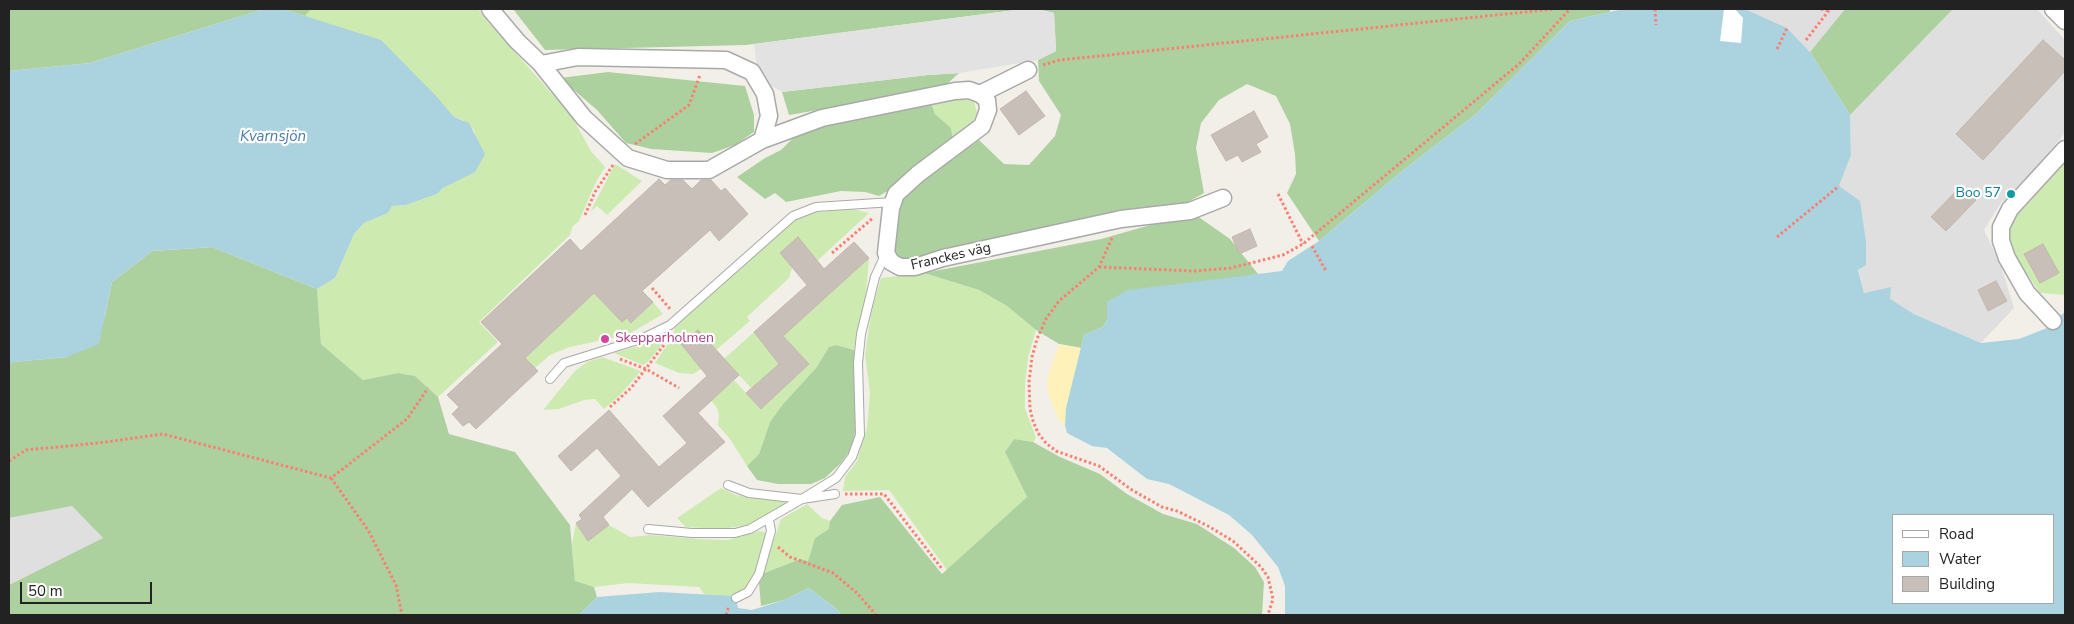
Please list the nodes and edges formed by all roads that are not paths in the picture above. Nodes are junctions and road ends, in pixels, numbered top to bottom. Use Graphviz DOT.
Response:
graph roads {
  1 [pos="490,9"];
  2 [pos="2053,9"];
  3 [pos="2065,21"];
  4 [pos="541,64"];
  5 [pos="1028,70"];
  6 [pos="980,94"];
  7 [pos="762,140"];
  8 [pos="2065,149"];
  9 [pos="1224,198"];
  10 [pos="893,202"];
  11 [pos="886,253"];
  12 [pos="2053,321"];
  13 [pos="550,379"];
  14 [pos="728,485"];
  15 [pos="835,494"];
  16 [pos="802,499"];
  17 [pos="769,520"];
  18 [pos="648,529"];
  19 [pos="736,598"];
  1 -- 4 [label="street"];
  2 -- 3 [label="street"];
  4 -- 7 [label="street"];
  4 -- 7 [label="street"];
  5 -- 6 [label="street"];
  6 -- 7 [label="street"];
  6 -- 10 [label="street"];
  8 -- 12 [label="street"];
  9 -- 11 [label="street, Franckes väg"];
  10 -- 11 [label="street"];
  10 -- 13 [label="lane"];
  11 -- 16 [label="lane"];
  14 -- 16 [label="lane"];
  15 -- 16 [label="lane"];
  16 -- 17 [label="lane"];
  17 -- 18 [label="lane"];
  17 -- 19 [label="lane"];
}
